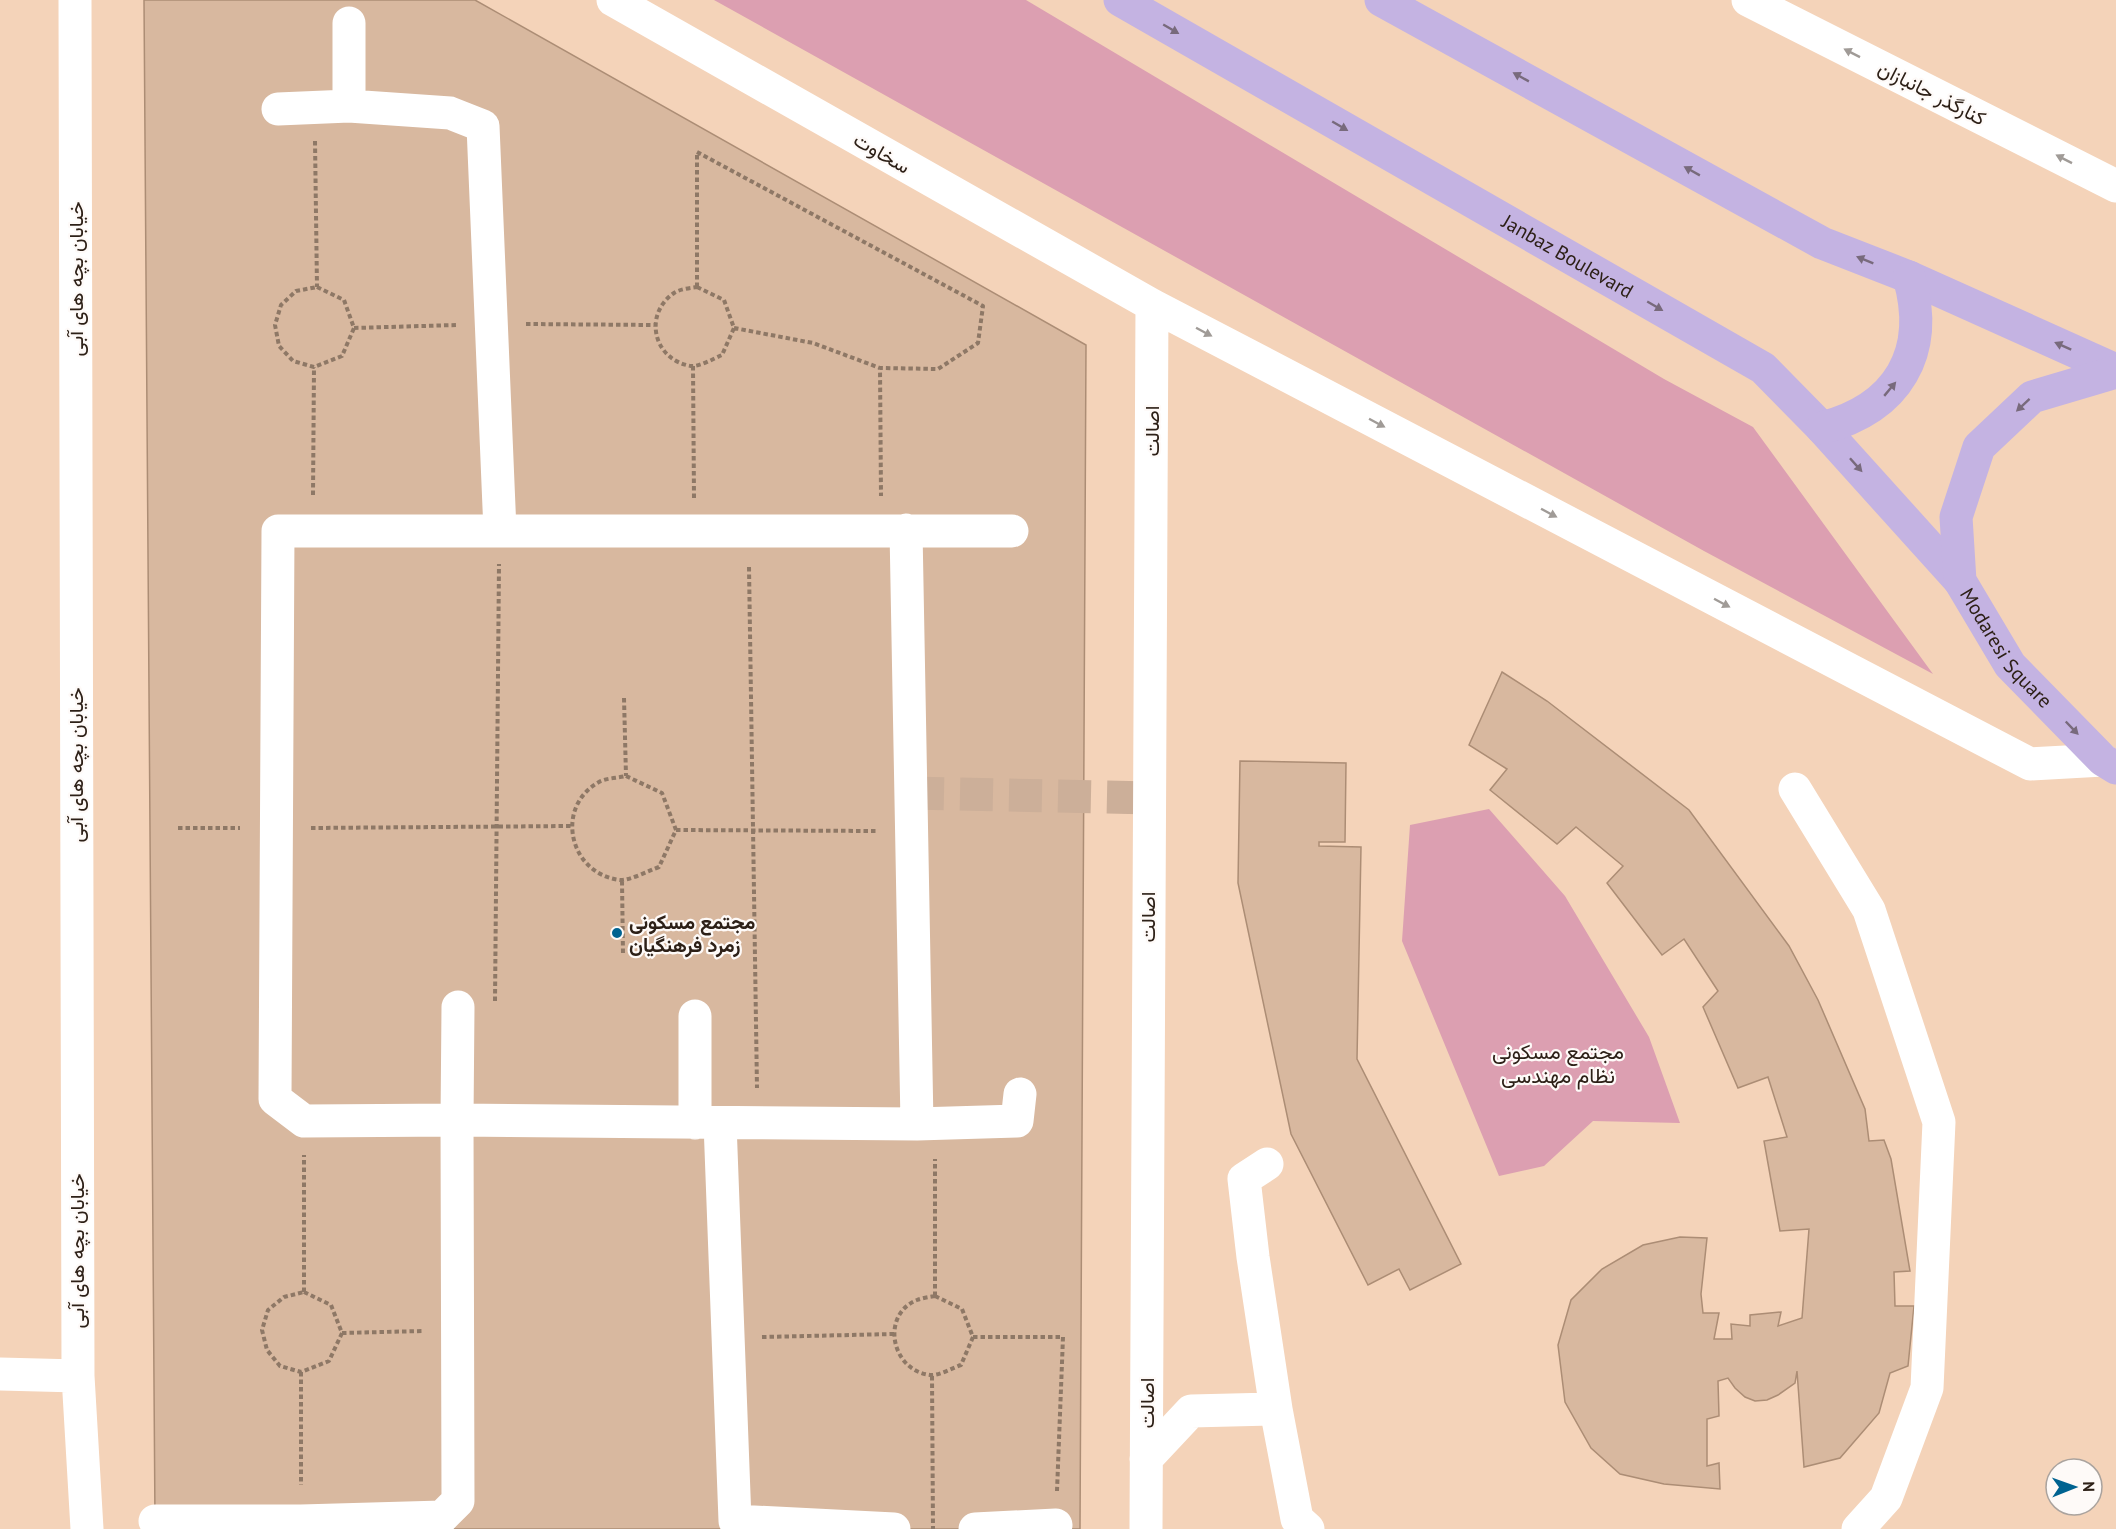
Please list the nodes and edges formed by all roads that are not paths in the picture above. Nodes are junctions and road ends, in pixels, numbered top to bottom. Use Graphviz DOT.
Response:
graph roads {
  1 [pos="75,0"];
  2 [pos="613,0"];
  3 [pos="1120,0"];
  4 [pos="1381,0"];
  5 [pos="1748,0"];
  6 [pos="349,22"];
  7 [pos="349,106"];
  8 [pos="278,109"];
  9 [pos="2116,186"];
  10 [pos="1909,278"];
  11 [pos="1152,305"];
  12 [pos="2116,371"];
  13 [pos="1822,428"];
  14 [pos="893,530"];
  15 [pos="500,531"];
  16 [pos="1012,531"];
  17 [pos="1960,581"];
  18 [pos="2110,764"];
  19 [pos="1795,789"];
  20 [pos="458,1007"];
  21 [pos="695,1016"];
  22 [pos="1020,1094"];
  23 [pos="457,1120"];
  24 [pos="707,1123"];
  25 [pos="926,1124"];
  26 [pos="1268,1164"];
  27 [pos="0,1374"];
  28 [pos="78,1376"];
  29 [pos="1276,1409"];
  30 [pos="1146,1459"];
  31 [pos="155,1521"];
  32 [pos="1056,1525"];
  33 [pos="87,1529"];
  34 [pos="894,1529"];
  35 [pos="975,1529"];
  36 [pos="1146,1529"];
  37 [pos="1308,1529"];
  38 [pos="1858,1529"];
  1 -- 28 [label="street, خیابان بچه های آبی"];
  2 -- 11 [label="street, سخاوت"];
  3 -- 13 [label="main road, Janbaz Boulevard, one-way"];
  10 -- 4 [label="main road, one-way"];
  9 -- 5 [label="street, کنارگذر جانبازان, one-way"];
  6 -- 7 [label="street"];
  7 -- 8 [label="street"];
  7 -- 15 [label="street"];
  12 -- 10 [label="main road, one-way"];
  13 -- 10 [label="main road, one-way"];
  11 -- 18 [label="street, سخاوت, one-way"];
  11 -- 30 [label="street, اصالت"];
  12 -- 17 [label="main road, Modaresi Square, one-way"];
  13 -- 17 [label="main road, Janbaz Boulevard, one-way"];
  14 -- 15 [label="street"];
  14 -- 16 [label="street"];
  14 -- 25 [label="street"];
  15 -- 23 [label="street"];
  17 -- 18 [label="main road, Modaresi Square, one-way"];
  19 -- 38 [label="street"];
  20 -- 23 [label="street"];
  21 -- 24 [label="street"];
  22 -- 25 [label="street"];
  23 -- 24 [label="street"];
  23 -- 31 [label="street"];
  24 -- 25 [label="street"];
  24 -- 34 [label="street"];
  26 -- 29 [label="street"];
  27 -- 28 [label="street"];
  28 -- 33 [label="street, خیابان بچه های آبی"];
  29 -- 30 [label="street"];
  29 -- 37 [label="street"];
  30 -- 36 [label="street, اصالت"];
  32 -- 35 [label="street"];
}
